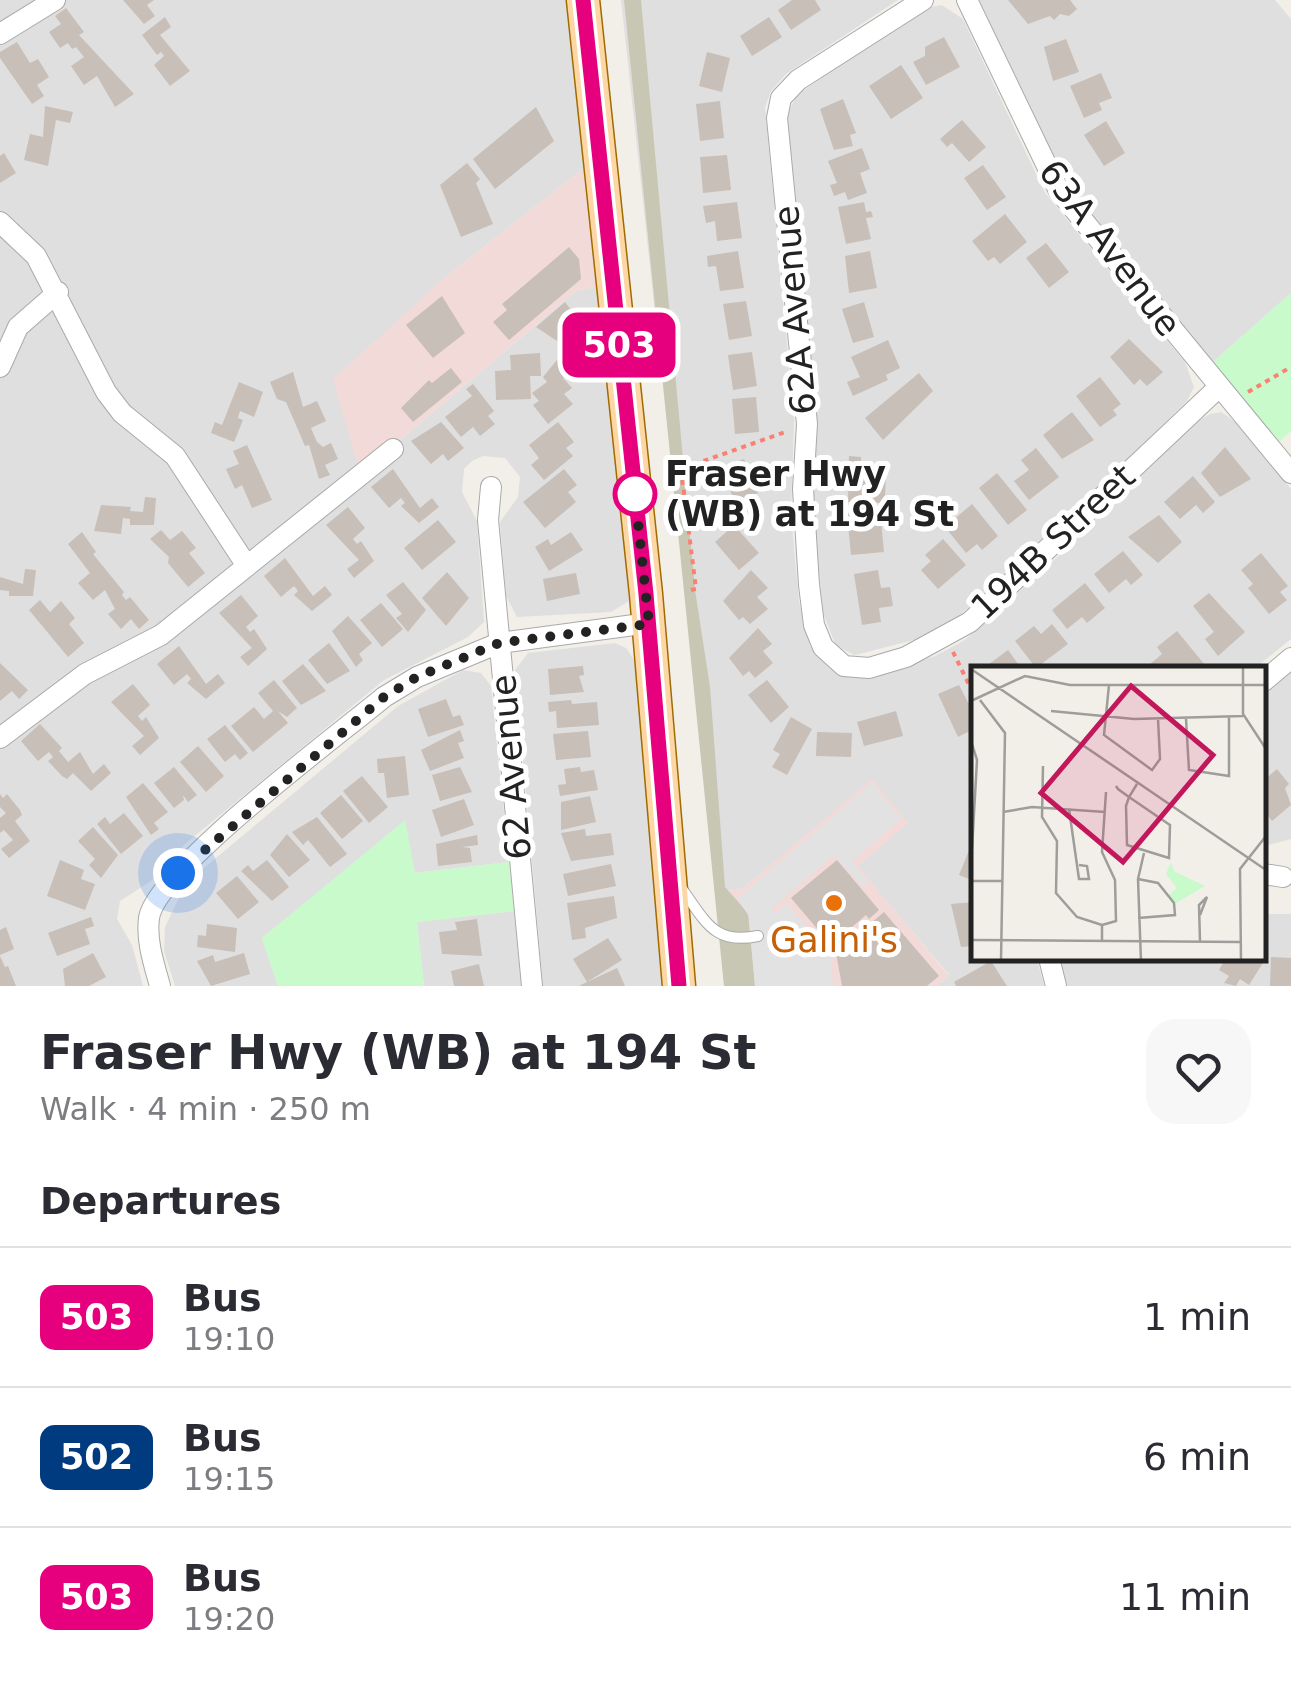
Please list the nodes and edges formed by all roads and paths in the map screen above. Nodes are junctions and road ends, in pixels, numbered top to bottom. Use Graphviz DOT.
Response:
graph roads {
  1 [pos="55,0"];
  2 [pos="583,0"];
  3 [pos="924,0"];
  4 [pos="966,0"];
  5 [pos="0,34"];
  6 [pos="0,222"];
  7 [pos="58,292"];
  8 [pos="0,367"];
  9 [pos="1291,367"];
  10 [pos="1218,387"];
  11 [pos="1242,396"];
  12 [pos="807,424"];
  13 [pos="393,449"];
  14 [pos="1291,473"];
  15 [pos="491,487"];
  16 [pos="245,563"];
  17 [pos="691,590"];
  18 [pos="649,624"];
  19 [pos="499,643"];
  20 [pos="953,652"];
  21 [pos="1291,658"];
  22 [pos="869,668"];
  23 [pos="1266,679"];
  24 [pos="971,688"];
  25 [pos="0,738"];
  26 [pos="668,869"];
  27 [pos="758,936"];
  28 [pos="1050,961"];
  29 [pos="160,986"];
  30 [pos="532,986"];
  31 [pos="679,986"];
  32 [pos="1056,986"];
  1 -- 5 [label="street"];
  2 -- 18 [label="main road"];
  3 -- 12 [label="street, 62A Avenue"];
  4 -- 10 [label="street, 63A Avenue"];
  6 -- 7 [label="street"];
  7 -- 8 [label="street"];
  7 -- 16 [label="street"];
  9 -- 11 [label="path"];
  10 -- 14 [label="street, 63A Avenue"];
  10 -- 22 [label="street, 194B Street"];
  12 -- 17 [label="path"];
  12 -- 22 [label="street, 62A Avenue"];
  13 -- 16 [label="street"];
  15 -- 19 [label="street, 62 Avenue"];
  16 -- 25 [label="street"];
  18 -- 19 [label="street"];
  18 -- 26 [label="main road"];
  19 -- 29 [label="street"];
  19 -- 30 [label="street, 62 Avenue"];
  20 -- 24 [label="path"];
  21 -- 23 [label="street"];
  26 -- 27 [label="lane"];
  26 -- 31 [label="main road"];
  28 -- 32 [label="street"];
}
